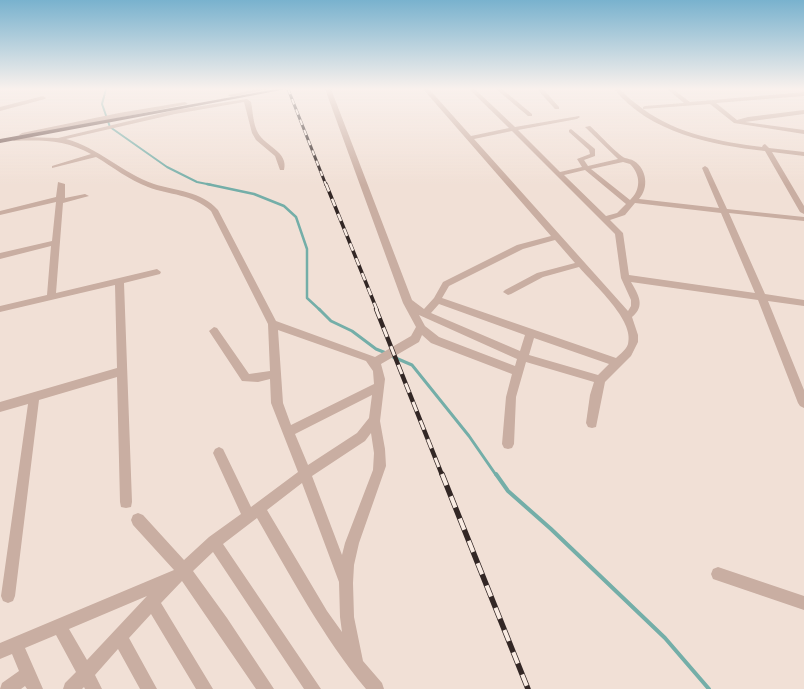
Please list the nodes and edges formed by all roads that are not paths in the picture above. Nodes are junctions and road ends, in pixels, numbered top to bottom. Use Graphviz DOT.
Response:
graph roads {
  1 [pos="87,121"];
  2 [pos="108,121"];
  3 [pos="137,121"];
  4 [pos="252,121"];
  5 [pos="340,121"];
  6 [pos="454,121"];
  7 [pos="505,121"];
  8 [pos="554,121"];
  9 [pos="660,121"];
  10 [pos="670,121"];
  11 [pos="739,121"];
  12 [pos="736,122"];
  13 [pos="588,128"];
  14 [pos="514,130"];
  15 [pos="571,131"];
  16 [pos="804,132"];
  17 [pos="473,137"];
  18 [pos="57,139"];
  19 [pos="6,140"];
  20 [pos="770,148"];
  21 [pos="804,150"];
  22 [pos="804,154"];
  23 [pos="96,155"];
  24 [pos="636,159"];
  25 [pos="625,160"];
  26 [pos="54,167"];
  27 [pos="586,168"];
  28 [pos="705,168"];
  29 [pos="282,169"];
  30 [pos="559,174"];
  31 [pos="62,184"];
  32 [pos="85,196"];
  33 [pos="804,198"];
  34 [pos="61,200"];
  35 [pos="633,201"];
  36 [pos="724,209"];
  37 [pos="804,212"];
  38 [pos="0,213"];
  39 [pos="804,215"];
  40 [pos="604,219"];
  41 [pos="804,219"];
  42 [pos="557,237"];
  43 [pos="57,242"];
  44 [pos="0,256"];
  45 [pos="580,264"];
  46 [pos="157,272"];
  47 [pos="625,278"];
  48 [pos="119,282"];
  49 [pos="508,292"];
  50 [pos="52,297"];
  51 [pos="762,298"];
  52 [pos="437,300"];
  53 [pos="408,303"];
  54 [pos="804,303"];
  55 [pos="0,309"];
  56 [pos="425,314"];
  57 [pos="628,316"];
  58 [pos="273,324"];
  59 [pos="420,328"];
  60 [pos="214,331"];
  61 [pos="530,333"];
  62 [pos="523,357"];
  63 [pos="375,362"];
  64 [pos="617,363"];
  65 [pos="122,371"];
  66 [pos="518,372"];
  67 [pos="275,374"];
  68 [pos="600,380"];
  69 [pos="379,387"];
  70 [pos="34,397"];
  71 [pos="804,403"];
  72 [pos="0,407"];
  73 [pos="374,421"];
  74 [pos="592,423"];
  75 [pos="288,432"];
  76 [pos="508,444"];
  77 [pos="219,453"];
  78 [pos="305,474"];
  79 [pos="126,502"];
  80 [pos="253,512"];
  81 [pos="138,520"];
  82 [pos="214,542"];
  83 [pos="180,573"];
  84 [pos="718,574"];
  85 [pos="346,583"];
  86 [pos="8,596"];
  87 [pos="152,602"];
  88 [pos="804,603"];
  89 [pos="59,626"];
  90 [pos="120,636"];
  91 [pos="15,644"];
  92 [pos="0,651"];
  93 [pos="356,665"];
  94 [pos="86,673"];
  95 [pos="28,674"];
  96 [pos="8,689"];
  97 [pos="36,689"];
  98 [pos="71,689"];
  99 [pos="94,689"];
  100 [pos="150,689"];
  101 [pos="205,689"];
  102 [pos="266,689"];
  103 [pos="313,689"];
  104 [pos="376,689"];
  1 -- 19 [label="street"];
  2 -- 19 [label="main road"];
  3 -- 18 [label="street"];
  4 -- 29 [label="street"];
  5 -- 53 [label="street"];
  6 -- 42 [label="street"];
  7 -- 14 [label="street"];
  8 -- 14 [label="street"];
  9 -- 20 [label="street"];
  10 -- 20 [label="street"];
  11 -- 12 [label="street"];
  12 -- 16 [label="street"];
  13 -- 25 [label="street"];
  14 -- 17 [label="street"];
  14 -- 30 [label="street"];
  15 -- 27 [label="street"];
  18 -- 19 [label="street"];
  18 -- 23 [label="street"];
  20 -- 21 [label="street"];
  20 -- 22 [label="street"];
  20 -- 33 [label="street"];
  20 -- 37 [label="street"];
  23 -- 26 [label="street"];
  23 -- 58 [label="street"];
  24 -- 25 [label="street"];
  25 -- 27 [label="street"];
  25 -- 35 [label="street"];
  27 -- 30 [label="street"];
  27 -- 35 [label="street"];
  28 -- 36 [label="street"];
  30 -- 40 [label="street"];
  31 -- 34 [label="street"];
  32 -- 34 [label="street"];
  34 -- 38 [label="street"];
  34 -- 43 [label="street"];
  35 -- 36 [label="street"];
  35 -- 40 [label="street"];
  36 -- 39 [label="street"];
  36 -- 41 [label="street"];
  36 -- 51 [label="street"];
  40 -- 47 [label="street"];
  42 -- 45 [label="street"];
  42 -- 52 [label="street"];
  43 -- 44 [label="street"];
  43 -- 50 [label="street"];
  45 -- 49 [label="street"];
  45 -- 57 [label="street"];
  46 -- 48 [label="street"];
  47 -- 51 [label="street"];
  47 -- 57 [label="street"];
  48 -- 50 [label="street"];
  48 -- 65 [label="street"];
  50 -- 55 [label="street"];
  51 -- 54 [label="street"];
  51 -- 71 [label="street"];
  52 -- 56 [label="street"];
  52 -- 61 [label="street"];
  53 -- 56 [label="street"];
  53 -- 59 [label="street"];
  56 -- 62 [label="street"];
  57 -- 64 [label="street"];
  58 -- 63 [label="street"];
  58 -- 67 [label="street"];
  59 -- 63 [label="street"];
  59 -- 66 [label="street"];
  60 -- 67 [label="street"];
  61 -- 62 [label="street"];
  61 -- 64 [label="street"];
  62 -- 66 [label="street"];
  62 -- 68 [label="street"];
  63 -- 69 [label="street"];
  64 -- 68 [label="street"];
  65 -- 70 [label="street"];
  65 -- 79 [label="street"];
  66 -- 76 [label="street"];
  67 -- 75 [label="street"];
  68 -- 74 [label="street"];
  69 -- 73 [label="street"];
  69 -- 75 [label="street"];
  70 -- 72 [label="street"];
  70 -- 86 [label="street"];
  73 -- 78 [label="street"];
  73 -- 85 [label="street"];
  75 -- 78 [label="street"];
  77 -- 80 [label="street"];
  78 -- 80 [label="street"];
  78 -- 85 [label="street"];
  80 -- 82 [label="street"];
  80 -- 93 [label="street"];
  81 -- 83 [label="street"];
  82 -- 83 [label="street"];
  82 -- 103 [label="street"];
  83 -- 87 [label="street"];
  83 -- 89 [label="street"];
  83 -- 102 [label="street"];
  84 -- 88 [label="street"];
  85 -- 93 [label="street"];
  87 -- 90 [label="street"];
  87 -- 101 [label="street"];
  89 -- 91 [label="street"];
  89 -- 94 [label="street"];
  90 -- 94 [label="street"];
  90 -- 100 [label="street"];
  91 -- 92 [label="street"];
  91 -- 95 [label="street"];
  93 -- 104 [label="street"];
  94 -- 98 [label="street"];
  94 -- 99 [label="street"];
  95 -- 96 [label="street"];
  95 -- 97 [label="street"];
}
